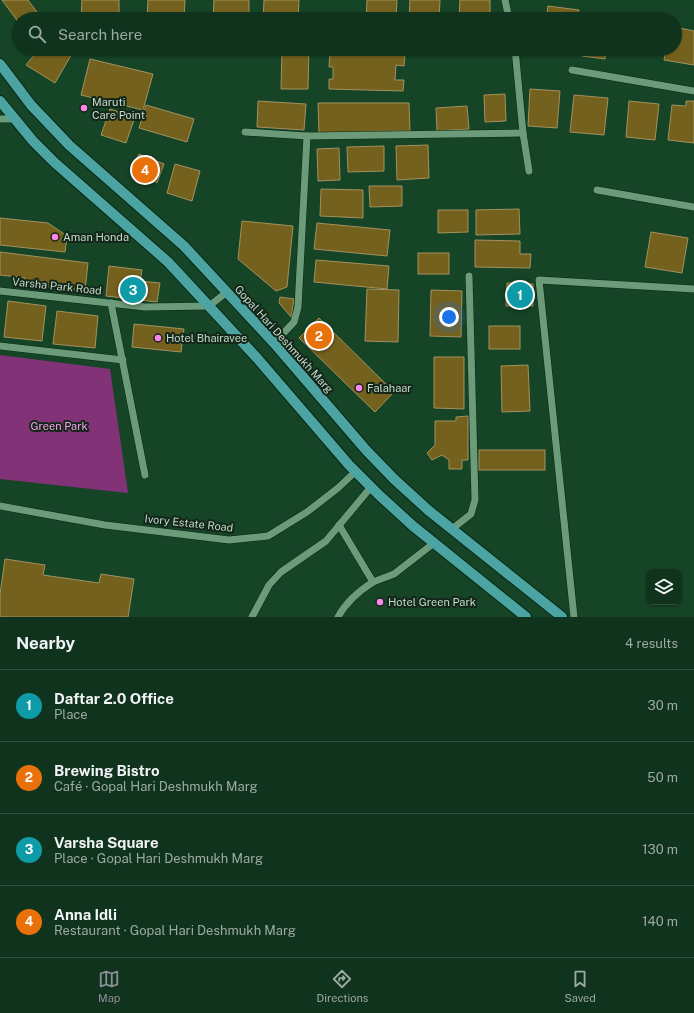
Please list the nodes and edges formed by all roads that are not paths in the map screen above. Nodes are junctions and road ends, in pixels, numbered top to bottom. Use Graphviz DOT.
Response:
graph roads {
  1 [pos="505,0"];
  2 [pos="508,12"];
  3 [pos="516,56"];
  4 [pos="0,64"];
  5 [pos="572,70"];
  6 [pos="694,91"];
  7 [pos="0,101"];
  8 [pos="0,119"];
  9 [pos="14,119"];
  10 [pos="246,132"];
  11 [pos="524,133"];
  12 [pos="307,136"];
  13 [pos="530,171"];
  14 [pos="597,190"];
  15 [pos="694,208"];
  16 [pos="469,276"];
  17 [pos="694,289"];
  18 [pos="0,291"];
  19 [pos="227,292"];
  20 [pos="111,303"];
  21 [pos="209,306"];
  22 [pos="274,343"];
  23 [pos="0,346"];
  24 [pos="123,360"];
  25 [pos="356,471"];
  26 [pos="145,475"];
  27 [pos="372,487"];
  28 [pos="0,506"];
  29 [pos="339,525"];
  30 [pos="452,529"];
  31 [pos="434,543"];
  32 [pos="373,582"];
  33 [pos="252,617"];
  34 [pos="338,617"];
  35 [pos="526,617"];
  36 [pos="562,617"];
  37 [pos="574,617"];
  1 -- 2 [label="street"];
  3 -- 11 [label="street"];
  4 -- 19 [label="main road, Gopal Hari Deshmukh Marg"];
  5 -- 6 [label="street"];
  7 -- 9 [label="main road"];
  8 -- 9 [label="street"];
  9 -- 21 [label="main road"];
  10 -- 12 [label="street"];
  11 -- 12 [label="street"];
  11 -- 13 [label="street"];
  12 -- 22 [label="street"];
  14 -- 15 [label="street"];
  16 -- 30 [label="street"];
  17 -- 37 [label="street"];
  18 -- 20 [label="street, Varsha Park Road"];
  19 -- 21 [label="street"];
  19 -- 22 [label="main road, Gopal Hari Deshmukh Marg"];
  20 -- 21 [label="street, Varsha Park Road"];
  20 -- 24 [label="street"];
  21 -- 25 [label="main road"];
  22 -- 30 [label="main road, Gopal Hari Deshmukh Marg"];
  23 -- 24 [label="street"];
  24 -- 26 [label="street"];
  25 -- 27 [label="main road"];
  25 -- 28 [label="street, Ivory Estate Road"];
  27 -- 29 [label="street"];
  27 -- 31 [label="main road"];
  29 -- 32 [label="street"];
  29 -- 33 [label="street"];
  30 -- 36 [label="main road, Gopal Hari Deshmukh Marg"];
  31 -- 32 [label="street"];
  31 -- 35 [label="main road"];
  32 -- 34 [label="street"];
}
